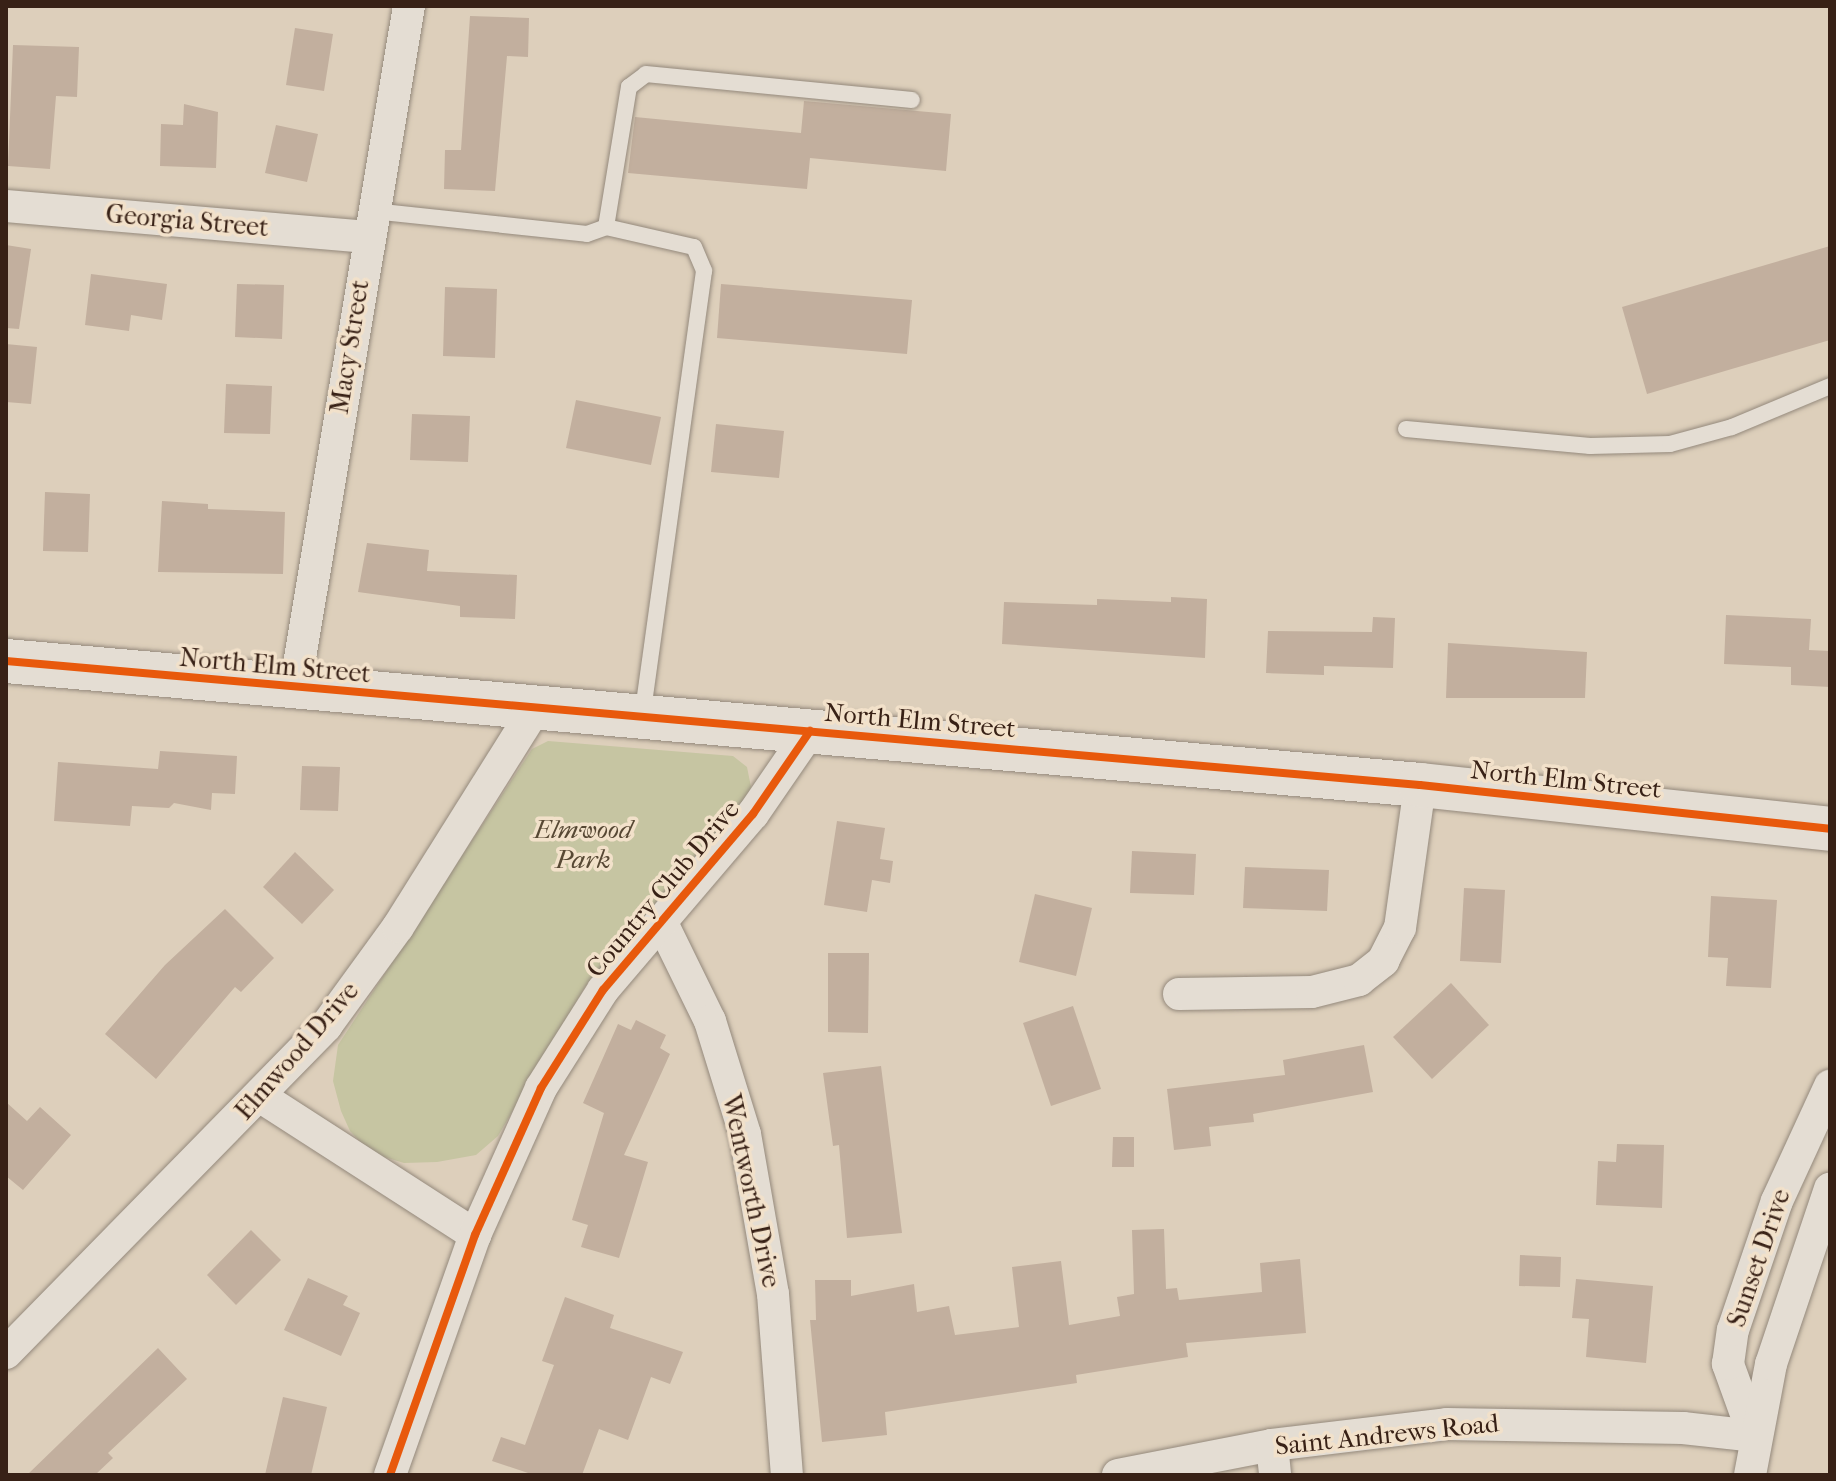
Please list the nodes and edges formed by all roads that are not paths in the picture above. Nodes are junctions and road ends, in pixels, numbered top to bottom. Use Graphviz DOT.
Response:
graph roads {
  1 [pos="409,6"];
  2 [pos="912,100"];
  3 [pos="6,206"];
  4 [pos="370,224"];
  5 [pos="606,227"];
  6 [pos="1830,386"];
  7 [pos="1406,429"];
  8 [pos="6,661"];
  9 [pos="295,688"];
  10 [pos="536,707"];
  11 [pos="642,716"];
  12 [pos="810,731"];
  13 [pos="1420,785"];
  14 [pos="1830,829"];
  15 [pos="661,921"];
  16 [pos="1179,994"];
  17 [pos="1830,1086"];
  18 [pos="261,1097"];
  19 [pos="1830,1189"];
  20 [pos="475,1235"];
  21 [pos="6,1353"];
  22 [pos="1754,1436"];
  23 [pos="1274,1460"];
  24 [pos="390,1475"];
  25 [pos="787,1475"];
  26 [pos="1118,1475"];
  27 [pos="1750,1475"];
  1 -- 4 [label="street, Macy Street"];
  2 -- 5 [label="lane"];
  3 -- 4 [label="street, Georgia Street"];
  4 -- 5 [label="lane"];
  4 -- 9 [label="street, Macy Street"];
  5 -- 11 [label="lane"];
  6 -- 7 [label="lane"];
  8 -- 9 [label="main road, North Elm Street"];
  9 -- 10 [label="main road, North Elm Street"];
  10 -- 11 [label="main road, North Elm Street"];
  10 -- 18 [label="street, Elmwood Drive"];
  11 -- 12 [label="main road, North Elm Street"];
  12 -- 13 [label="main road, North Elm Street"];
  12 -- 15 [label="street, Country Club Drive"];
  13 -- 14 [label="main road, North Elm Street"];
  13 -- 16 [label="street"];
  15 -- 20 [label="street, Country Club Drive"];
  15 -- 25 [label="street, Wentworth Drive"];
  17 -- 22 [label="street, Sunset Drive"];
  18 -- 20 [label="street"];
  18 -- 21 [label="street, Elmwood Drive"];
  19 -- 22 [label="street, Sunset Drive"];
  20 -- 24 [label="street, Country Club Drive"];
  22 -- 23 [label="street, Saint Andrews Road"];
  22 -- 27 [label="street, Sunset Drive"];
  23 -- 26 [label="street, Saint Andrews Road"];
}
